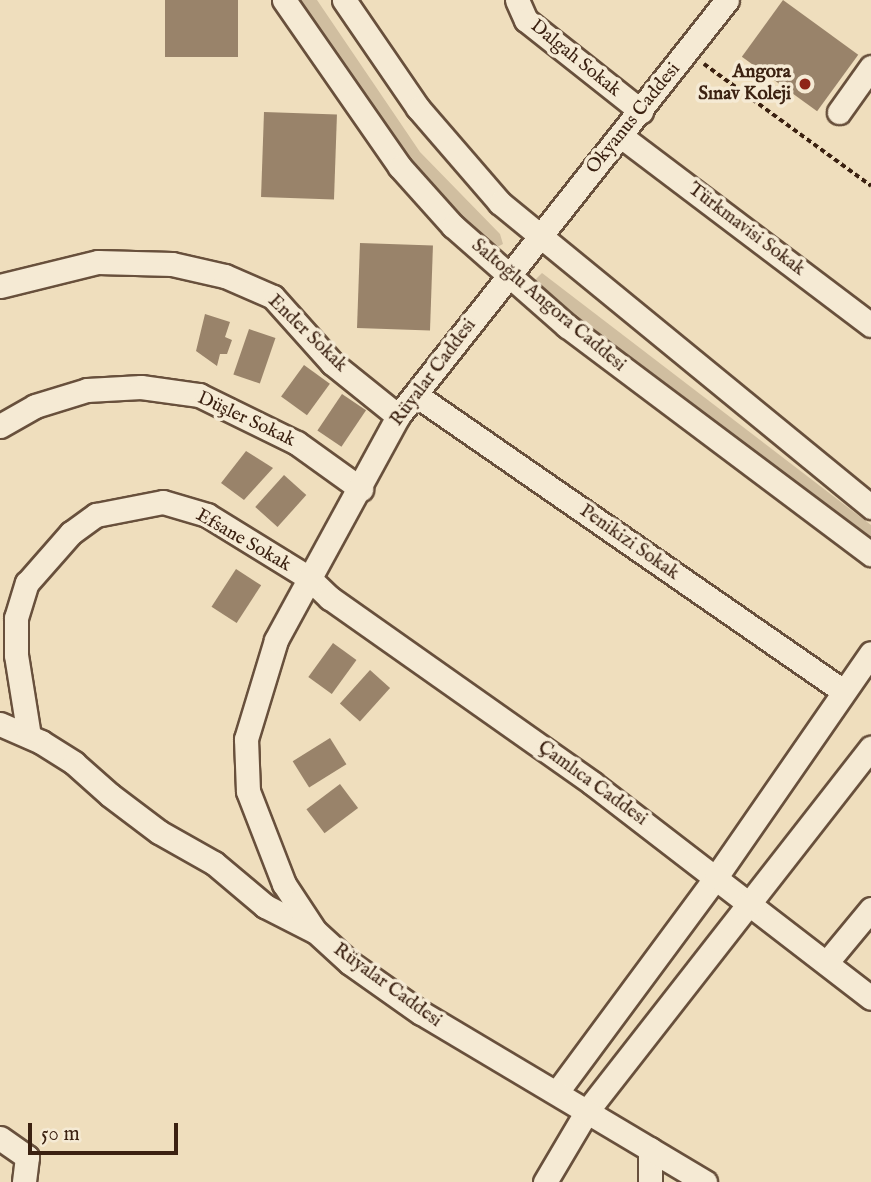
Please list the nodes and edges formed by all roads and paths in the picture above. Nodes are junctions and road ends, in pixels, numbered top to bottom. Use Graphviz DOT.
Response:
graph roads {
  1 [pos="284,0"];
  2 [pos="344,0"];
  3 [pos="517,0"];
  4 [pos="727,0"];
  5 [pos="688,52"];
  6 [pos="871,67"];
  7 [pos="641,111"];
  8 [pos="839,111"];
  9 [pos="621,136"];
  10 [pos="871,186"];
  11 [pos="538,235"];
  12 [pos="508,276"];
  13 [pos="0,286"];
  14 [pos="871,325"];
  15 [pos="416,395"];
  16 [pos="398,416"];
  17 [pos="0,426"];
  18 [pos="361,489"];
  19 [pos="871,507"];
  20 [pos="871,554"];
  21 [pos="309,578"];
  22 [pos="871,653"];
  23 [pos="843,691"];
  24 [pos="0,724"];
  25 [pos="29,736"];
  26 [pos="871,748"];
  27 [pos="716,877"];
  28 [pos="751,904"];
  29 [pos="871,909"];
  30 [pos="315,931"];
  31 [pos="827,962"];
  32 [pos="871,998"];
  33 [pos="556,1092"];
  34 [pos="587,1111"];
  35 [pos="0,1138"];
  36 [pos="650,1149"];
  37 [pos="24,1182"];
  38 [pos="545,1182"];
  39 [pos="650,1182"];
  40 [pos="705,1182"];
  1 -- 12 [label="street, Saltoğlu Angora Caddesi"];
  2 -- 11 [label="street"];
  3 -- 7 [label="street, Dalgah Sokak"];
  4 -- 5 [label="street, Okyanus Caddesi"];
  5 -- 7 [label="street, Okyanus Caddesi"];
  5 -- 10 [label="path"];
  6 -- 8 [label="street"];
  7 -- 9 [label="street, Okyanus Caddesi"];
  9 -- 11 [label="street, Okyanus Caddesi"];
  9 -- 14 [label="street, Türkmavisi Sokak"];
  11 -- 12 [label="street, Okyanus Caddesi"];
  11 -- 19 [label="street"];
  12 -- 15 [label="street, Rüyalar Caddesi"];
  12 -- 20 [label="street, Saltoğlu Angora Caddesi"];
  13 -- 16 [label="street, Ender Sokak"];
  15 -- 16 [label="street, Rüyalar Caddesi"];
  15 -- 23 [label="street, Penikizi Sokak"];
  16 -- 18 [label="street, Rüyalar Caddesi"];
  17 -- 18 [label="street, Düşler Sokak"];
  18 -- 21 [label="street, Rüyalar Caddesi"];
  21 -- 25 [label="street, Efsane Sokak"];
  21 -- 27 [label="street, Çamlıca Caddesi"];
  21 -- 30 [label="street, Rüyalar Caddesi"];
  22 -- 23 [label="street"];
  23 -- 27 [label="street"];
  24 -- 25 [label="street"];
  25 -- 30 [label="street"];
  26 -- 28 [label="street"];
  27 -- 28 [label="street, Çamlıca Caddesi"];
  27 -- 33 [label="street"];
  28 -- 31 [label="street, Çamlıca Caddesi"];
  28 -- 34 [label="street"];
  29 -- 31 [label="street"];
  30 -- 33 [label="street, Rüyalar Caddesi"];
  31 -- 32 [label="street, Çamlıca Caddesi"];
  33 -- 34 [label="street, Rüyalar Caddesi"];
  34 -- 36 [label="street, Rüyalar Caddesi"];
  34 -- 38 [label="street"];
  35 -- 37 [label="street"];
  36 -- 39 [label="street"];
  36 -- 40 [label="street, Rüyalar Caddesi"];
}
